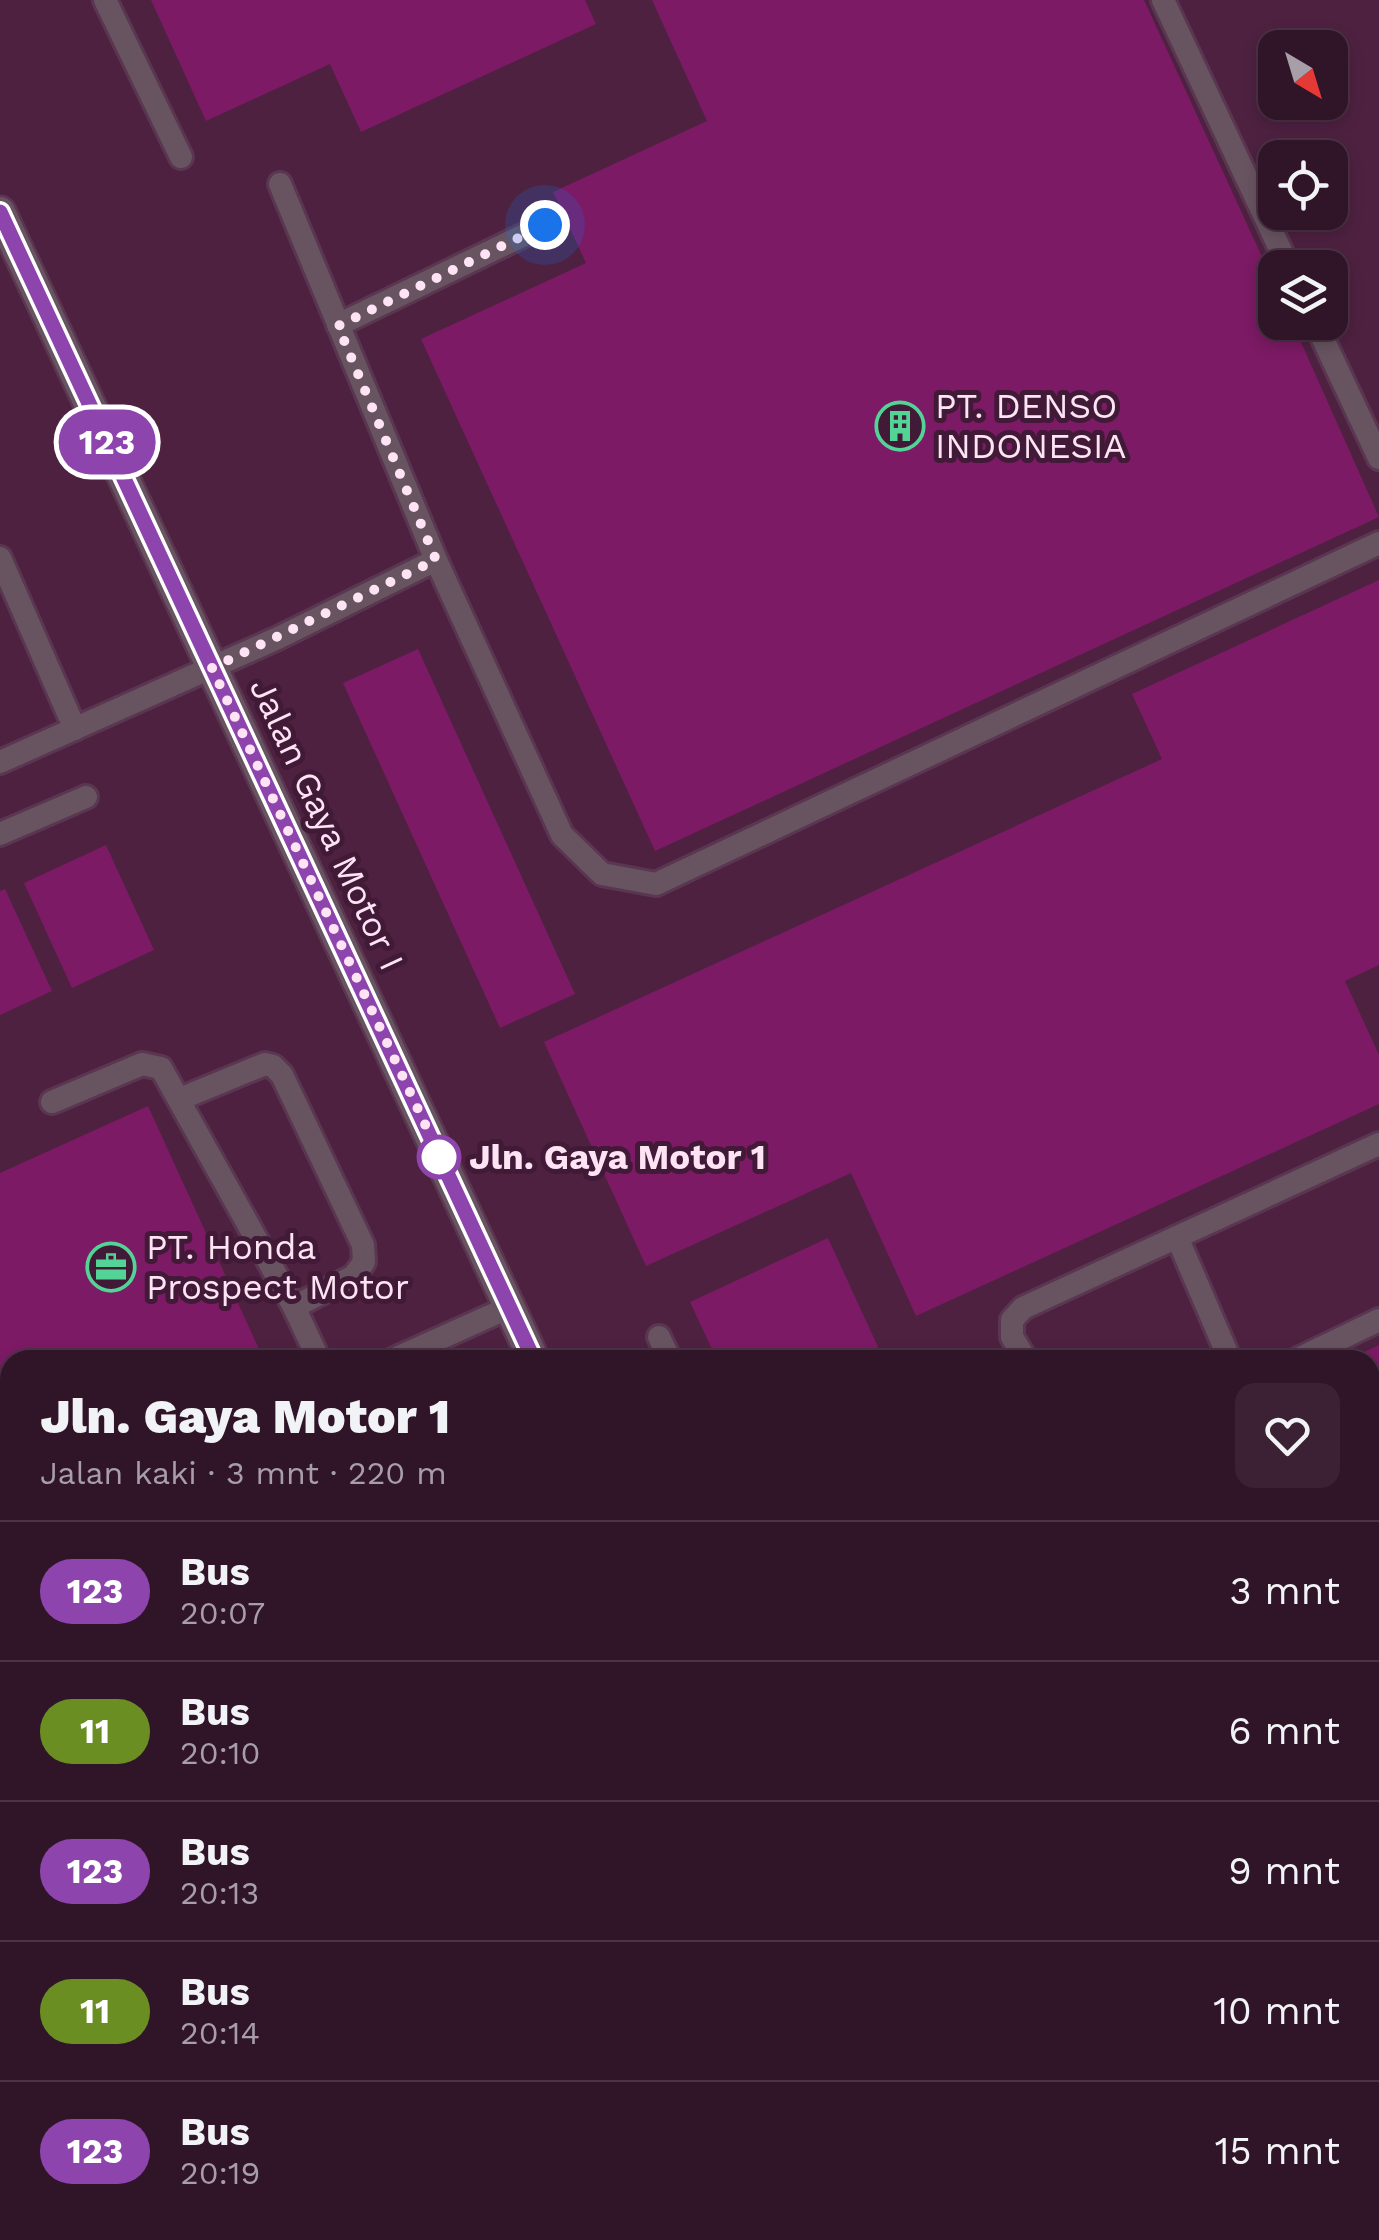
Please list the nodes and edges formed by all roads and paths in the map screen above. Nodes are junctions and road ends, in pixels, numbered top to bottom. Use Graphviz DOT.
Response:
graph roads {
  1 [pos="105,0"];
  2 [pos="1163,0"];
  3 [pos="181,157"];
  4 [pos="280,184"];
  5 [pos="0,212"];
  6 [pos="545,225"];
  7 [pos="1281,250"];
  8 [pos="338,326"];
  9 [pos="1323,340"];
  10 [pos="1379,458"];
  11 [pos="1379,544"];
  12 [pos="0,558"];
  13 [pos="436,560"];
  14 [pos="8,600"];
  15 [pos="212,668"];
  16 [pos="75,729"];
  17 [pos="0,762"];
  18 [pos="86,797"];
  19 [pos="0,834"];
  20 [pos="180,1099"];
  21 [pos="52,1102"];
  22 [pos="1379,1144"];
  23 [pos="1177,1237"];
  24 [pos="294,1307"];
  25 [pos="510,1307"];
  26 [pos="1379,1320"];
  27 [pos="659,1338"];
  28 [pos="313,1350"];
  29 [pos="414,1350"];
  30 [pos="529,1350"];
  31 [pos="665,1350"];
  32 [pos="1020,1350"];
  33 [pos="1226,1350"];
  34 [pos="1317,1350"];
  1 -- 3 [label="lane"];
  2 -- 7 [label="lane"];
  4 -- 8 [label="lane"];
  5 -- 15 [label="street, Jalan Gaya Motor I"];
  6 -- 8 [label="lane"];
  8 -- 13 [label="lane"];
  9 -- 10 [label="lane"];
  11 -- 13 [label="lane"];
  12 -- 14 [label="lane"];
  13 -- 15 [label="lane"];
  14 -- 16 [label="lane"];
  15 -- 16 [label="lane"];
  15 -- 25 [label="street, Jalan Gaya Motor I"];
  16 -- 17 [label="lane"];
  18 -- 19 [label="lane"];
  20 -- 21 [label="lane"];
  20 -- 24 [label="lane"];
  20 -- 24 [label="lane"];
  22 -- 23 [label="lane"];
  23 -- 32 [label="lane"];
  23 -- 33 [label="lane"];
  24 -- 28 [label="lane"];
  25 -- 29 [label="lane"];
  25 -- 30 [label="street, Jalan Gaya Motor I"];
  26 -- 34 [label="lane"];
  27 -- 31 [label="lane"];
}
